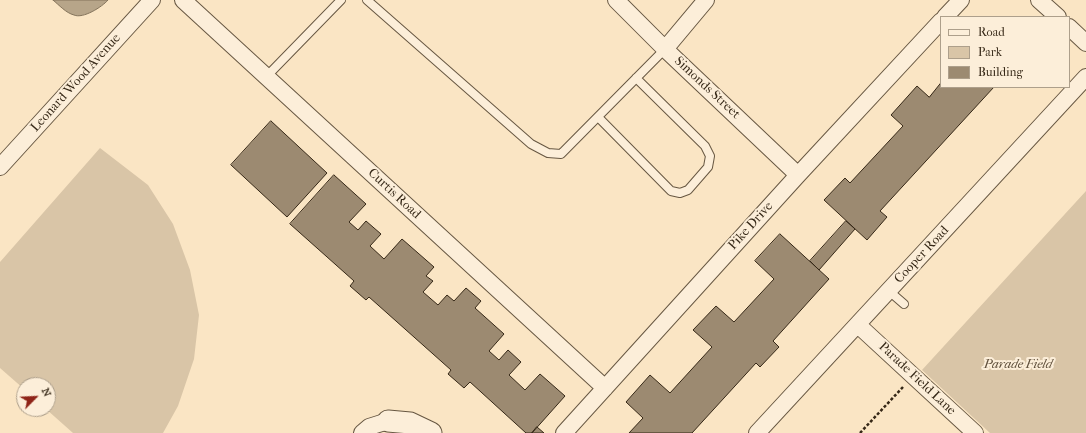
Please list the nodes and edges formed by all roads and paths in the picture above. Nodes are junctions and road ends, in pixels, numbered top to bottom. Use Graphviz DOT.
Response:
graph roads {
  1 [pos="152,0"];
  2 [pos="183,0"];
  3 [pos="341,0"];
  4 [pos="368,0"];
  5 [pos="616,0"];
  6 [pos="706,0"];
  7 [pos="961,0"];
  8 [pos="1039,0"];
  9 [pos="946,16"];
  10 [pos="1057,16"];
  11 [pos="940,22"];
  12 [pos="1070,28"];
  13 [pos="1086,43"];
  14 [pos="665,49"];
  15 [pos="266,76"];
  16 [pos="1086,77"];
  17 [pos="636,78"];
  18 [pos="598,117"];
  19 [pos="0,167"];
  20 [pos="798,175"];
  21 [pos="889,291"];
  22 [pos="904,304"];
  23 [pos="858,325"];
  24 [pos="605,388"];
  25 [pos="897,393"];
  26 [pos="388,421"];
  27 [pos="362,433"];
  28 [pos="431,433"];
  29 [pos="564,433"];
  30 [pos="758,433"];
  31 [pos="860,433"];
  32 [pos="975,433"];
  1 -- 19 [label="street, Leonard Wood Avenue"];
  2 -- 15 [label="street, Curtis Road"];
  3 -- 15 [label="lane"];
  4 -- 18 [label="lane"];
  5 -- 14 [label="street, Simonds Street"];
  6 -- 14 [label="street"];
  7 -- 9 [label="street"];
  8 -- 10 [label="street"];
  11 -- 20 [label="street, Pike Drive"];
  12 -- 13 [label="street"];
  14 -- 17 [label="lane"];
  14 -- 20 [label="street, Simonds Street"];
  15 -- 24 [label="street, Curtis Road"];
  16 -- 21 [label="street, Cooper Road"];
  17 -- 18 [label="lane"];
  17 -- 18 [label="lane"];
  20 -- 24 [label="street, Pike Drive"];
  21 -- 22 [label="lane"];
  21 -- 23 [label="street, Cooper Road"];
  23 -- 30 [label="street, Cooper Road"];
  23 -- 32 [label="street, Parade Field Lane"];
  24 -- 29 [label="street, Pike Drive"];
  25 -- 31 [label="path"];
  26 -- 27 [label="street"];
  26 -- 28 [label="street"];
}
